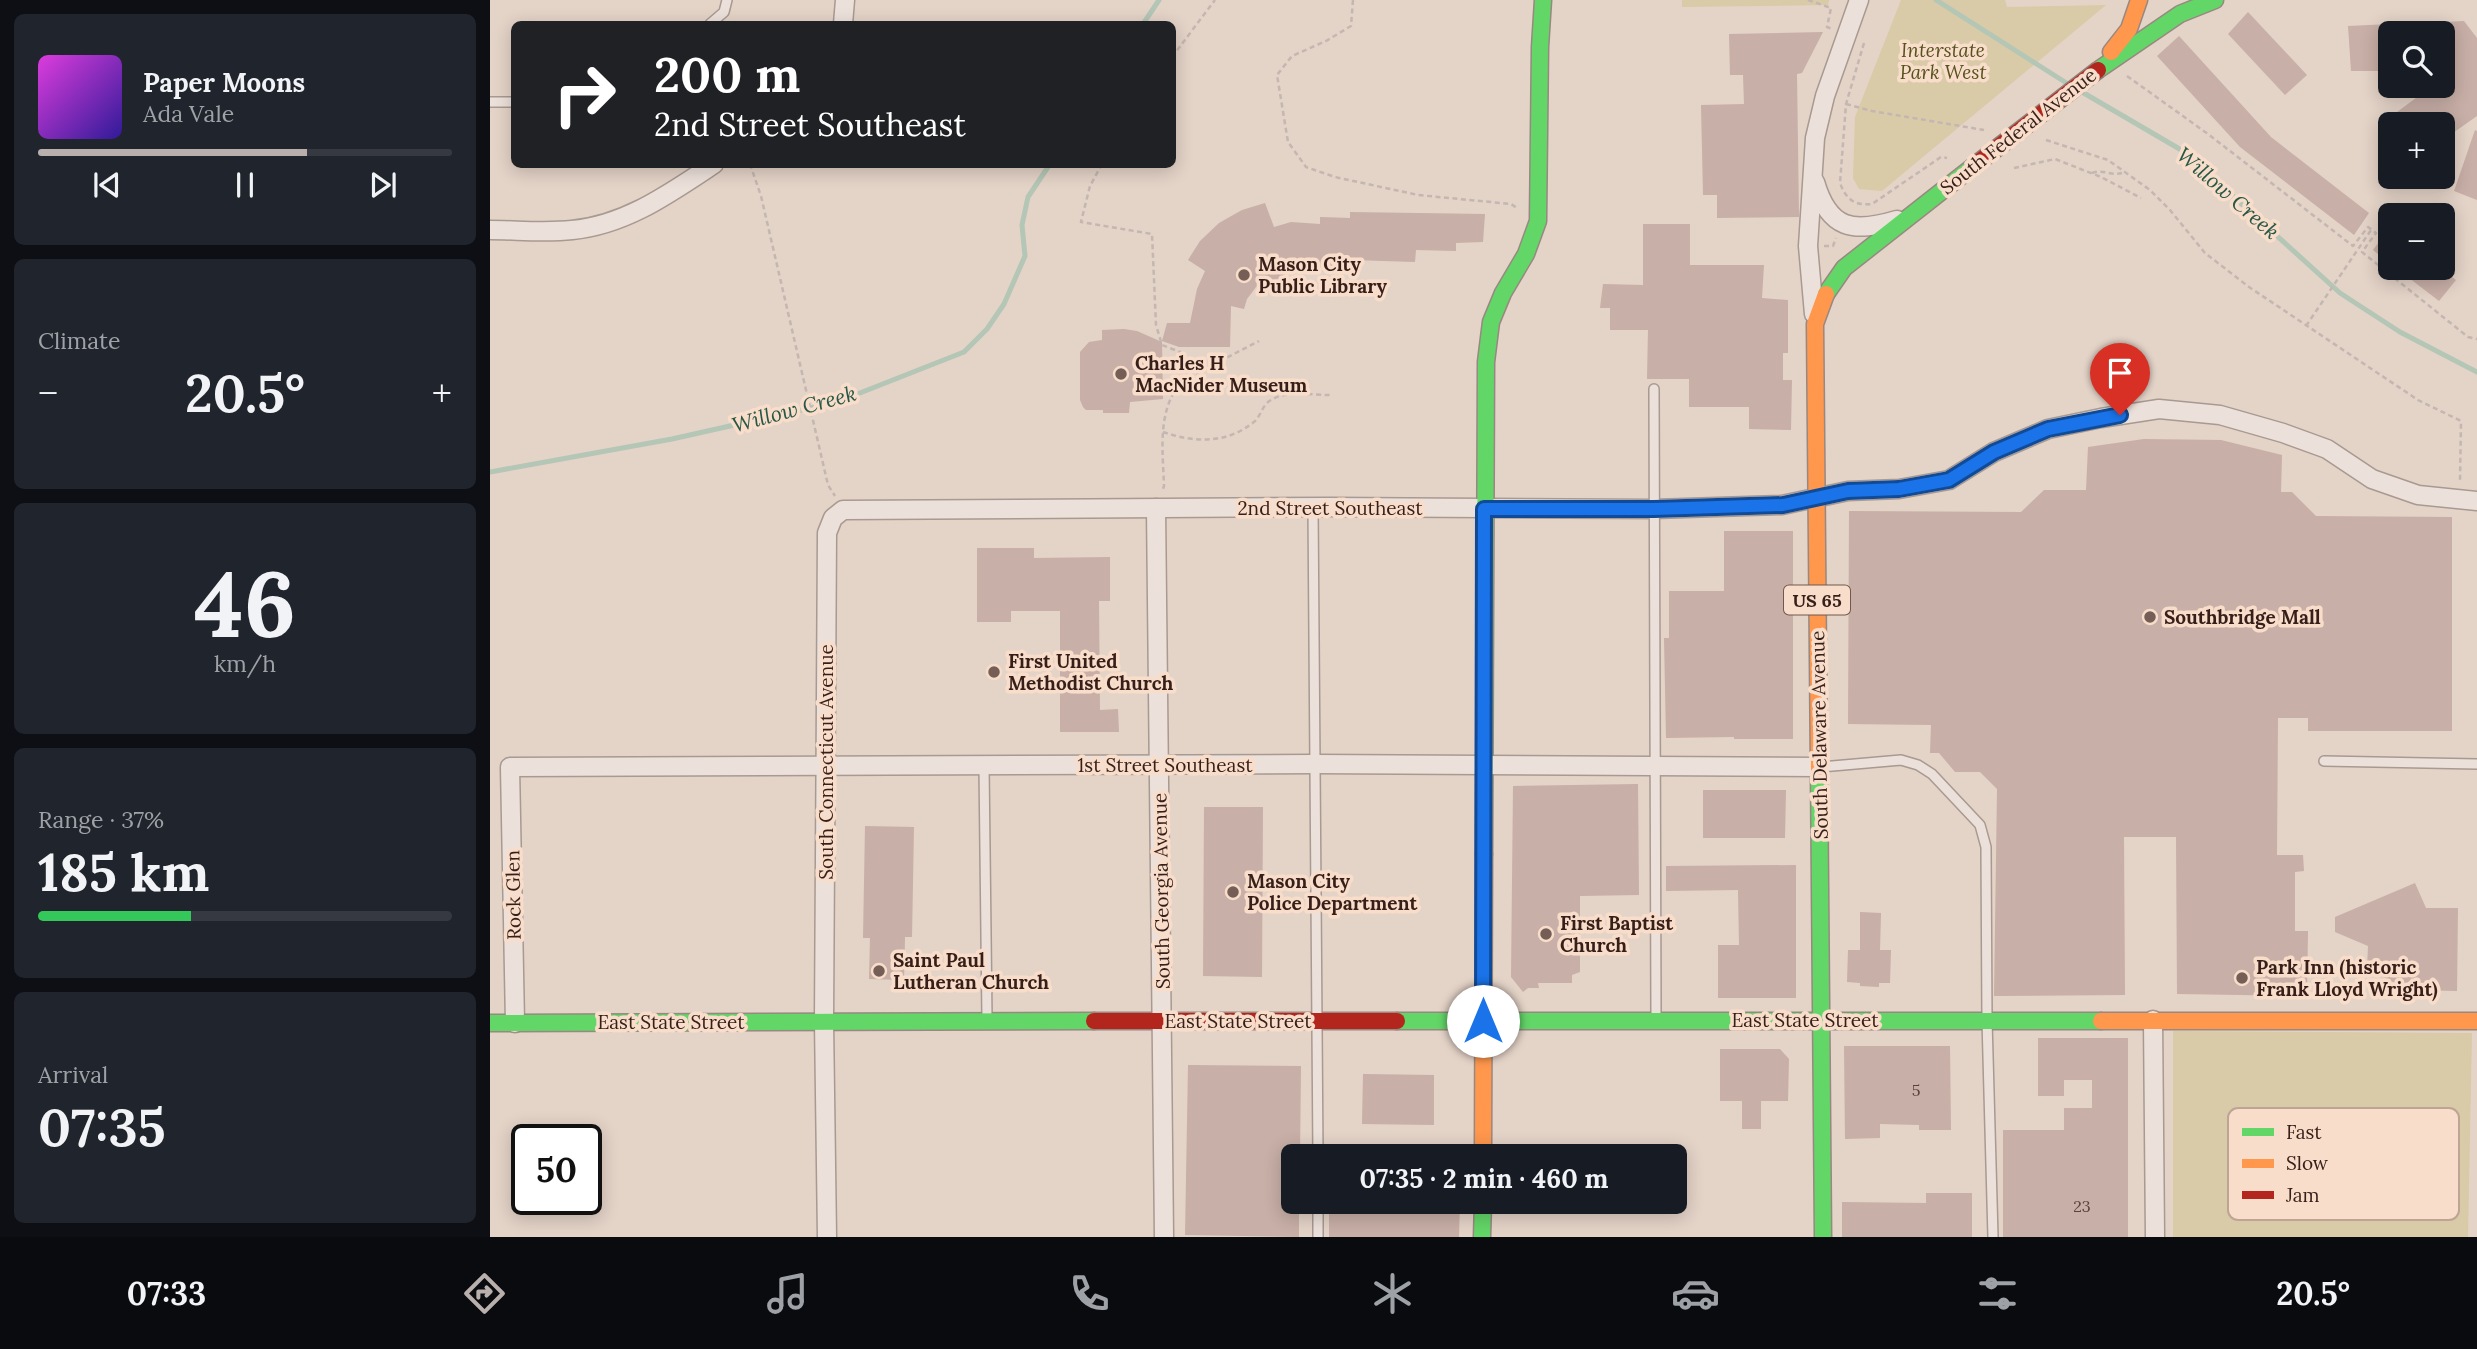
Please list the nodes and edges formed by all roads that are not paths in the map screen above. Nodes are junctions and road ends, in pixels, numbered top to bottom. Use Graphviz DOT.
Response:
graph roads {
  1 [pos="727,0"];
  2 [pos="845,0"];
  3 [pos="1543,0"];
  4 [pos="2138,0"];
  5 [pos="2215,0"];
  6 [pos="1857,6"];
  7 [pos="714,21"];
  8 [pos="843,21"];
  9 [pos="2098,69"];
  10 [pos="490,102"];
  11 [pos="511,102"];
  12 [pos="708,168"];
  13 [pos="1814,178"];
  14 [pos="1907,217"];
  15 [pos="490,230"];
  16 [pos="1815,324"];
  17 [pos="1654,389"];
  18 [pos="1816,497"];
  19 [pos="2477,501"];
  20 [pos="1156,508"];
  21 [pos="1313,508"];
  22 [pos="1484,509"];
  23 [pos="1654,509"];
  24 [pos="843,510"];
  25 [pos="2324,761"];
  26 [pos="1315,764"];
  27 [pos="2477,764"];
  28 [pos="1159,765"];
  29 [pos="1483,765"];
  30 [pos="1656,765"];
  31 [pos="984,766"];
  32 [pos="510,767"];
  33 [pos="827,767"];
  34 [pos="1819,767"];
  35 [pos="1822,1020"];
  36 [pos="1987,1020"];
  37 [pos="2153,1020"];
  38 [pos="824,1021"];
  39 [pos="987,1021"];
  40 [pos="1163,1021"];
  41 [pos="1317,1021"];
  42 [pos="1483,1021"];
  43 [pos="1656,1021"];
  44 [pos="2477,1021"];
  45 [pos="490,1023"];
  46 [pos="515,1023"];
  47 [pos="1318,1144"];
  48 [pos="1483,1144"];
  49 [pos="1318,1214"];
  50 [pos="1483,1214"];
  51 [pos="827,1237"];
  52 [pos="1164,1237"];
  53 [pos="1318,1237"];
  54 [pos="1482,1237"];
  55 [pos="1823,1237"];
  56 [pos="1993,1237"];
  57 [pos="2155,1237"];
  1 -- 7 [label="lane"];
  2 -- 8 [label="street"];
  3 -- 22 [label="main road"];
  4 -- 9 [label="main road, South Federal Avenue / US 65"];
  5 -- 9 [label="main road"];
  6 -- 13 [label="street, South Delaware Avenue"];
  9 -- 14 [label="main road, South Federal Avenue / US 65, bridge"];
  10 -- 11 [label="lane"];
  12 -- 15 [label="street"];
  13 -- 14 [label="street, South Delaware Avenue"];
  13 -- 16 [label="street, South Delaware Avenue"];
  14 -- 16 [label="main road, South Delaware Avenue / US 65"];
  16 -- 18 [label="main road, South Delaware Avenue / US 65"];
  17 -- 23 [label="lane"];
  18 -- 19 [label="street, 2nd Street Southeast"];
  18 -- 23 [label="street, 2nd Street Southeast"];
  18 -- 34 [label="main road, South Delaware Avenue / US 65"];
  20 -- 21 [label="street, 2nd Street Southeast"];
  20 -- 24 [label="street, 2nd Street Southeast"];
  20 -- 28 [label="street, South Georgia Avenue"];
  21 -- 22 [label="street, 2nd Street Southeast"];
  21 -- 26 [label="lane"];
  22 -- 23 [label="street, 2nd Street Southeast"];
  22 -- 29 [label="main road"];
  23 -- 30 [label="lane"];
  24 -- 33 [label="street, South Connecticut Avenue"];
  25 -- 27 [label="lane"];
  26 -- 28 [label="street, 1st Street Southeast"];
  26 -- 29 [label="street, 1st Street Southeast"];
  26 -- 41 [label="lane"];
  28 -- 31 [label="street, 1st Street Southeast"];
  28 -- 40 [label="street, South Georgia Avenue"];
  29 -- 30 [label="street, 1st Street Southeast"];
  29 -- 42 [label="main road"];
  30 -- 34 [label="street, 1st Street Southeast"];
  30 -- 43 [label="lane"];
  31 -- 33 [label="street, 1st Street Southeast"];
  31 -- 39 [label="lane"];
  32 -- 33 [label="street, 1st Street Southeast"];
  32 -- 46 [label="street, Rock Glen"];
  33 -- 38 [label="street, South Connecticut Avenue"];
  34 -- 35 [label="main road, South Delaware Avenue / US 65"];
  34 -- 36 [label="lane"];
  35 -- 36 [label="main road, East State Street"];
  35 -- 43 [label="main road, East State Street"];
  35 -- 55 [label="main road, US 65"];
  36 -- 37 [label="main road, East State Street"];
  36 -- 56 [label="lane"];
  37 -- 44 [label="main road, East State Street"];
  37 -- 57 [label="street"];
  38 -- 39 [label="main road, East State Street"];
  38 -- 46 [label="main road, East State Street"];
  38 -- 51 [label="street, South Connecticut Avenue"];
  39 -- 40 [label="main road, East State Street"];
  40 -- 41 [label="main road, East State Street"];
  40 -- 52 [label="street, South Georgia Avenue"];
  41 -- 42 [label="main road, East State Street"];
  41 -- 47 [label="lane"];
  42 -- 43 [label="main road, East State Street"];
  42 -- 48 [label="main road"];
  45 -- 46 [label="main road, East State Street"];
  49 -- 53 [label="lane"];
  50 -- 54 [label="main road"];
}
